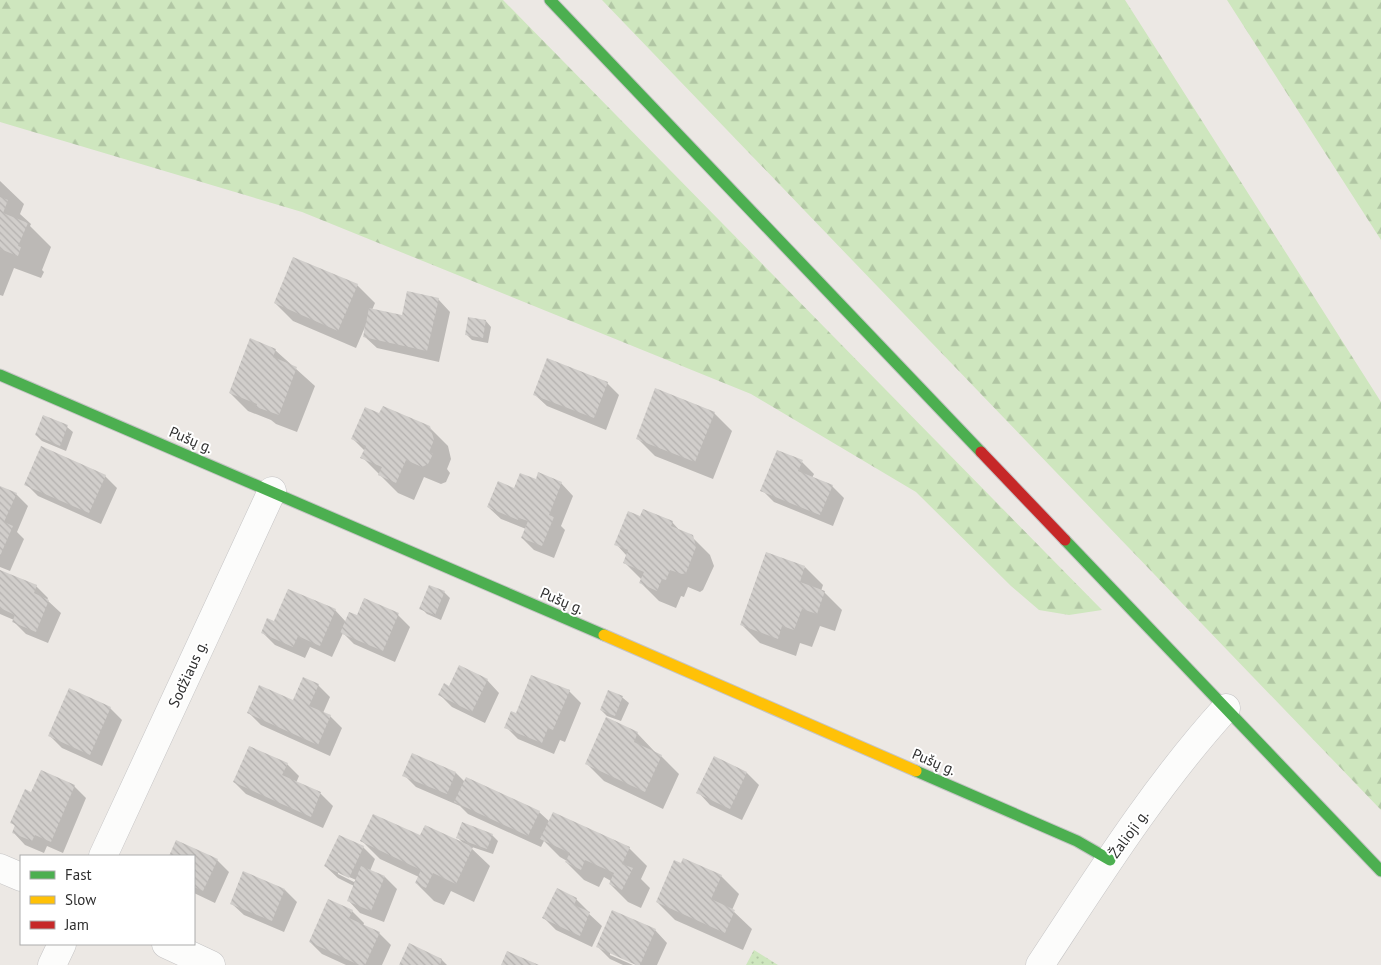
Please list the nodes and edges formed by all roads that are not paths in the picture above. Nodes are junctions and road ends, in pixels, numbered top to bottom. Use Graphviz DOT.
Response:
graph roads {
  1 [pos="550,0"];
  2 [pos="0,375"];
  3 [pos="272,491"];
  4 [pos="1226,708"];
  5 [pos="103,855"];
  6 [pos="1110,860"];
  7 [pos="0,868"];
  8 [pos="1381,871"];
  9 [pos="20,877"];
  10 [pos="62,945"];
  11 [pos="168,945"];
  12 [pos="52,965"];
  13 [pos="211,965"];
  14 [pos="1040,965"];
  1 -- 4 [label="street"];
  2 -- 3 [label="street, Pušų g."];
  3 -- 5 [label="street, Sodžiaus g."];
  3 -- 6 [label="street, Pušų g."];
  4 -- 6 [label="street, Žalioji g."];
  4 -- 8 [label="street"];
  6 -- 14 [label="street, Žalioji g."];
  7 -- 9 [label="street"];
  10 -- 12 [label="street"];
  11 -- 13 [label="street"];
}
